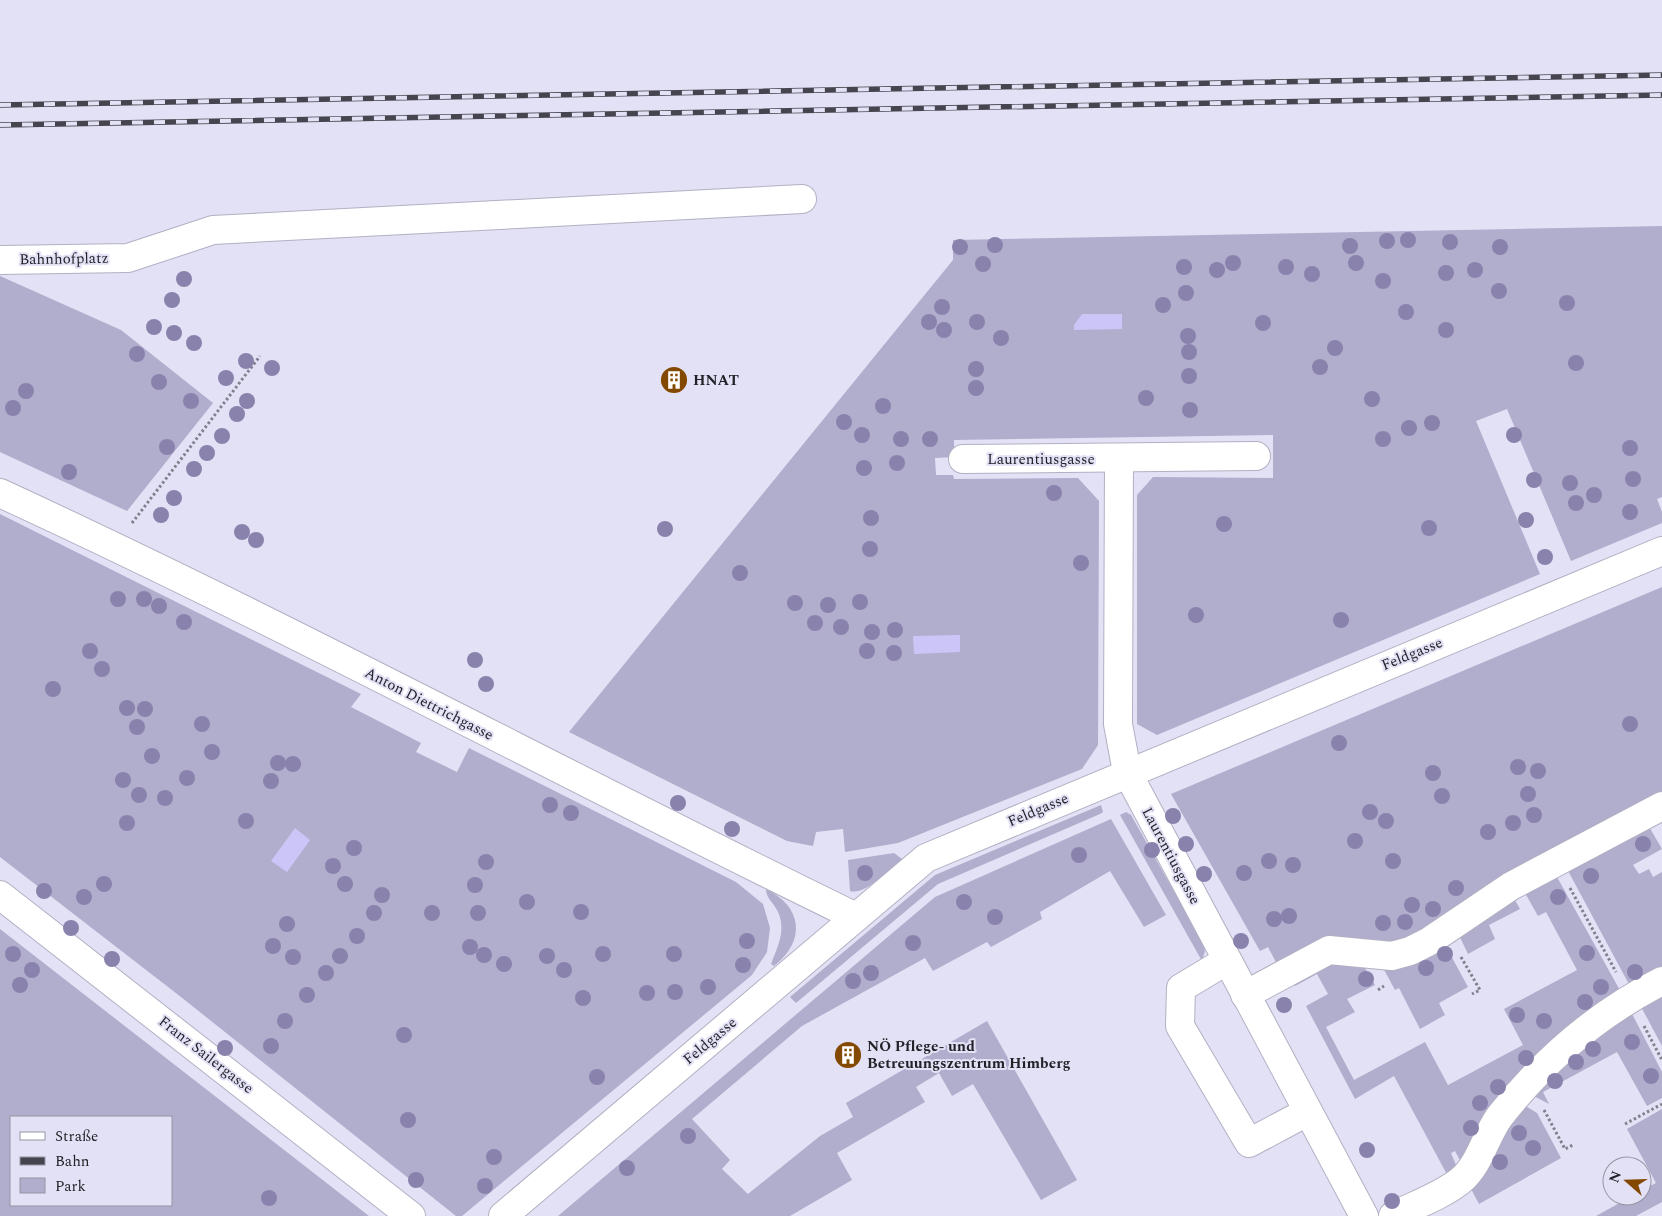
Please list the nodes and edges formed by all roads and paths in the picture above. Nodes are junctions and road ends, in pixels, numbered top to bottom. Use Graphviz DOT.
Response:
graph roads {
  1 [pos="802,199"];
  2 [pos="0,260"];
  3 [pos="260,356"];
  4 [pos="1256,456"];
  5 [pos="963,459"];
  6 [pos="1119,459"];
  7 [pos="0,493"];
  8 [pos="119,548"];
  9 [pos="1662,551"];
  10 [pos="1126,772"];
  11 [pos="1662,806"];
  12 [pos="1556,861"];
  13 [pos="0,894"];
  14 [pos="856,917"];
  15 [pos="1446,930"];
  16 [pos="1226,961"];
  17 [pos="1662,981"];
  18 [pos="1472,994"];
  19 [pos="1245,996"];
  20 [pos="1629,998"];
  21 [pos="1662,1060"];
  22 [pos="1518,1094"];
  23 [pos="1662,1104"];
  24 [pos="1307,1112"];
  25 [pos="1625,1124"];
  26 [pos="1573,1145"];
  27 [pos="412,1216"];
  28 [pos="503,1216"];
  29 [pos="1364,1216"];
  30 [pos="1393,1216"];
  1 -- 2 [label="street, Bahnhofplatz"];
  3 -- 8 [label="path"];
  4 -- 6 [label="street, Laurentiusgasse"];
  5 -- 6 [label="street, Laurentiusgasse"];
  6 -- 10 [label="street, Laurentiusgasse"];
  7 -- 8 [label="street, Anton Diettrichgasse"];
  8 -- 14 [label="street, Anton Diettrichgasse"];
  9 -- 10 [label="street, Feldgasse"];
  10 -- 14 [label="street, Feldgasse"];
  10 -- 16 [label="street, Laurentiusgasse"];
  11 -- 12 [label="street"];
  12 -- 15 [label="street"];
  12 -- 20 [label="path"];
  13 -- 27 [label="street, Franz Sailergasse"];
  14 -- 28 [label="street, Feldgasse"];
  15 -- 18 [label="path"];
  15 -- 19 [label="street"];
  16 -- 19 [label="street, Laurentiusgasse"];
  16 -- 24 [label="street"];
  17 -- 20 [label="street"];
  19 -- 24 [label="street, Laurentiusgasse"];
  20 -- 21 [label="path"];
  20 -- 22 [label="street"];
  22 -- 26 [label="path"];
  22 -- 30 [label="street"];
  23 -- 25 [label="path"];
  24 -- 29 [label="street, Laurentiusgasse"];
}
